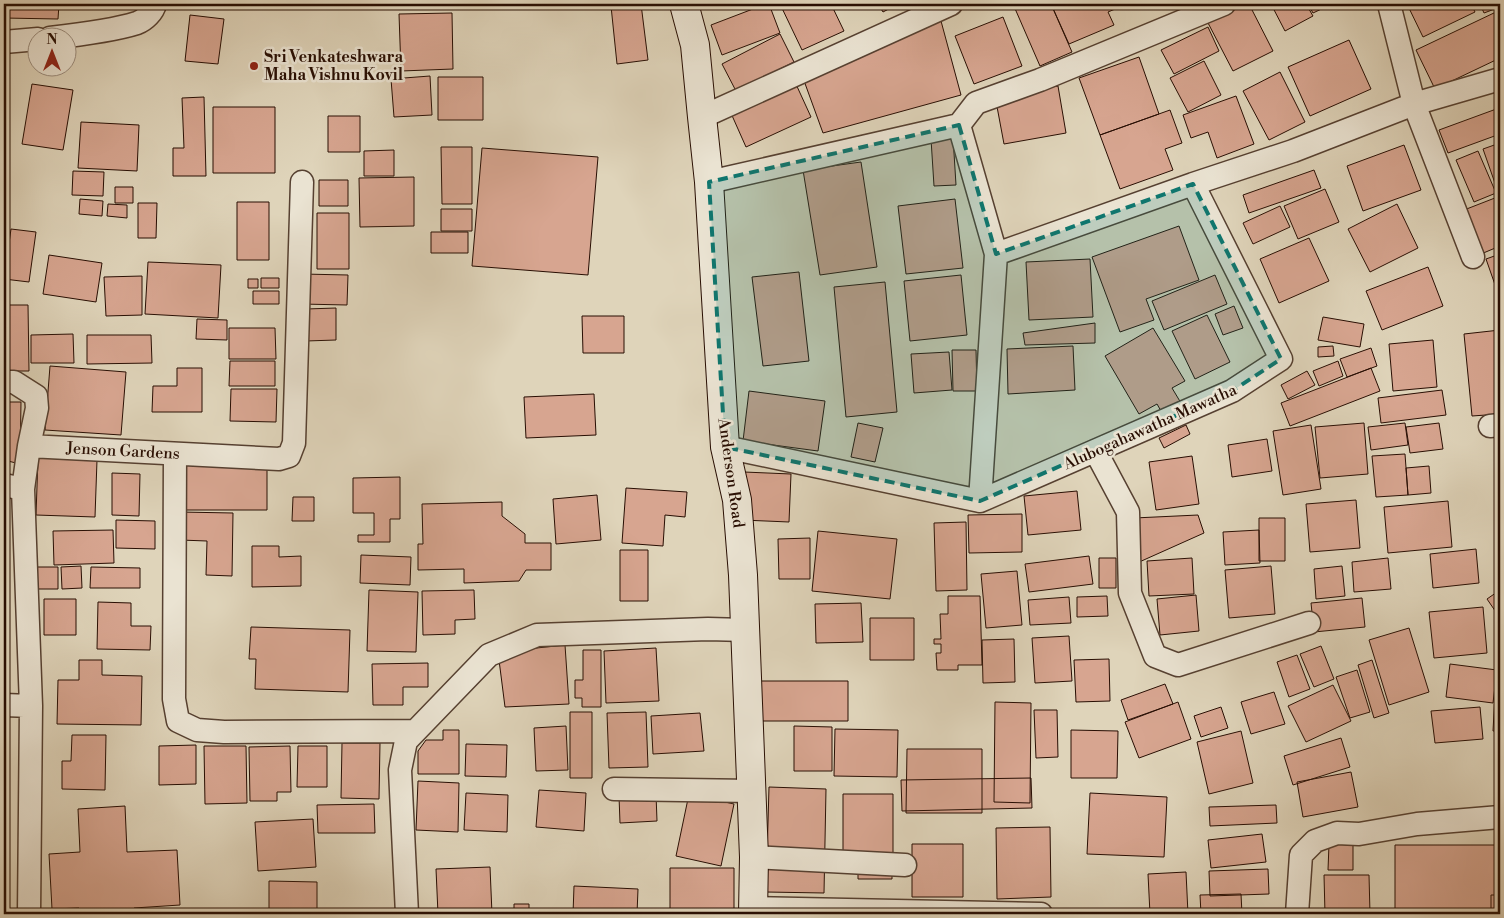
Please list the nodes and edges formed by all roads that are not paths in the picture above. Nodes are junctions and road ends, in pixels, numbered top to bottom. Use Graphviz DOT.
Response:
graph roads {
  1 [pos="155,4"];
  2 [pos="684,4"];
  3 [pos="951,4"];
  4 [pos="1224,4"];
  5 [pos="1389,4"];
  6 [pos="78,35"];
  7 [pos="28,40"];
  8 [pos="4,42"];
  9 [pos="1500,79"];
  10 [pos="1414,104"];
  11 [pos="702,117"];
  12 [pos="959,125"];
  13 [pos="302,182"];
  14 [pos="709,182"];
  15 [pos="1193,184"];
  16 [pos="996,254"];
  17 [pos="1473,257"];
  18 [pos="4,382"];
  19 [pos="29,446"];
  20 [pos="725,447"];
  21 [pos="1096,452"];
  22 [pos="175,454"];
  23 [pos="13,487"];
  24 [pos="980,501"];
  25 [pos="1309,623"];
  26 [pos="745,630"];
  27 [pos="4,704"];
  28 [pos="31,706"];
  29 [pos="415,731"];
  30 [pos="614,789"];
  31 [pos="752,791"];
  32 [pos="1500,816"];
  33 [pos="754,857"];
  34 [pos="904,865"];
  35 [pos="753,911"];
  36 [pos="29,914"];
  37 [pos="407,914"];
  38 [pos="1041,914"];
  39 [pos="1297,914"];
  1 -- 6 [label="street"];
  2 -- 11 [label="main road, Anderson Road"];
  3 -- 11 [label="street"];
  4 -- 12 [label="street"];
  5 -- 10 [label="street"];
  7 -- 8 [label="street"];
  9 -- 10 [label="street"];
  10 -- 15 [label="street"];
  10 -- 17 [label="street"];
  11 -- 14 [label="main road, Anderson Road"];
  12 -- 14 [label="street"];
  12 -- 16 [label="street"];
  13 -- 22 [label="street, Jenson Gardens"];
  14 -- 20 [label="main road, Anderson Road"];
  15 -- 16 [label="street"];
  15 -- 21 [label="street, Alubogahawatha Mawatha"];
  16 -- 24 [label="street"];
  18 -- 19 [label="street"];
  19 -- 22 [label="street, Jenson Gardens"];
  19 -- 23 [label="street"];
  20 -- 24 [label="street"];
  20 -- 26 [label="main road, Anderson Road"];
  21 -- 24 [label="street, Alubogahawatha Mawatha"];
  21 -- 25 [label="street"];
  22 -- 29 [label="street"];
  23 -- 28 [label="street"];
  26 -- 29 [label="street"];
  26 -- 31 [label="main road, Anderson Road"];
  27 -- 28 [label="street"];
  28 -- 36 [label="street"];
  29 -- 37 [label="street"];
  30 -- 31 [label="street"];
  31 -- 33 [label="main road, Anderson Road"];
  32 -- 39 [label="street"];
  33 -- 34 [label="street"];
  33 -- 35 [label="main road, Anderson Road"];
  35 -- 38 [label="street"];
}
